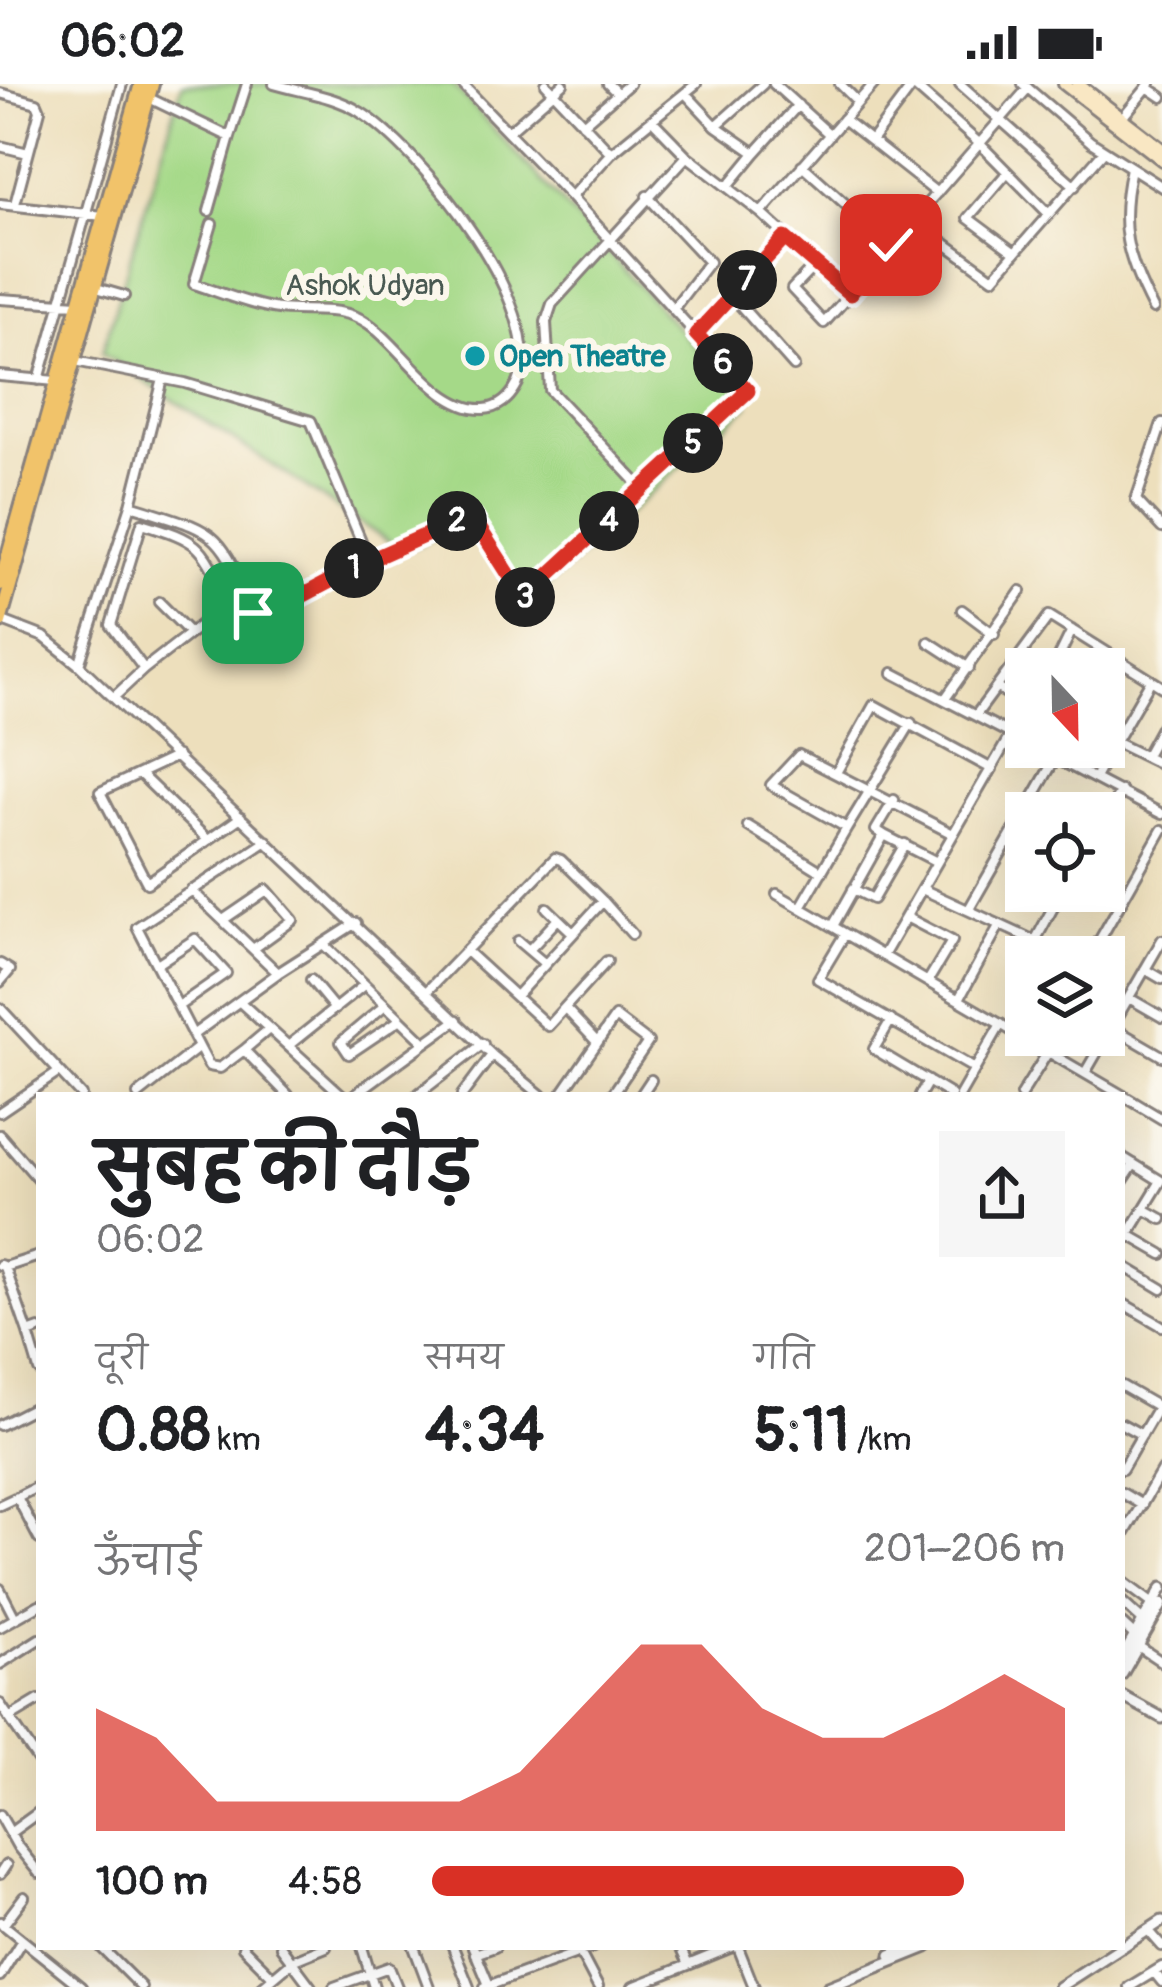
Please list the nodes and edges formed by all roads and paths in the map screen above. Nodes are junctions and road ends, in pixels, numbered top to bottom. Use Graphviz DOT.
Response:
graph roads {
  1 [pos="122,84"];
  2 [pos="247,84"];
  3 [pos="274,84"];
  4 [pos="462,84"];
  5 [pos="562,84"];
  6 [pos="608,84"];
  7 [pos="629,84"];
  8 [pos="695,84"];
  9 [pos="764,84"];
  10 [pos="774,84"];
  11 [pos="840,84"];
  12 [pos="874,84"];
  13 [pos="913,84"];
  14 [pos="960,84"];
  15 [pos="1064,84"];
  16 [pos="1078,84"];
  17 [pos="1026,86"];
  18 [pos="1149,86"];
  19 [pos="549,88"];
  20 [pos="147,89"];
  21 [pos="0,93"];
  22 [pos="685,93"];
  23 [pos="618,94"];
  24 [pos="1162,97"];
  25 [pos="858,101"];
  26 [pos="798,106"];
  27 [pos="843,119"];
  28 [pos="1001,119"];
  29 [pos="1121,119"];
  30 [pos="652,120"];
  31 [pos="583,124"];
  32 [pos="716,126"];
  33 [pos="508,132"];
  34 [pos="829,134"];
  35 [pos="230,137"];
  36 [pos="872,142"];
  37 [pos="980,144"];
  38 [pos="0,146"];
  39 [pos="1162,149"];
  40 [pos="1104,152"];
  41 [pos="28,153"];
  42 [pos="611,153"];
  43 [pos="755,153"];
  44 [pos="687,156"];
  45 [pos="1162,160"];
  46 [pos="802,165"];
  47 [pos="1131,168"];
  48 [pos="1008,172"];
  49 [pos="728,186"];
  50 [pos="1075,186"];
  51 [pos="1162,187"];
  52 [pos="937,194"];
  53 [pos="646,196"];
  54 [pos="571,197"];
  55 [pos="0,204"];
  56 [pos="15,205"];
  57 [pos="209,211"];
  58 [pos="761,213"];
  59 [pos="1049,214"];
  60 [pos="86,215"];
  61 [pos="103,217"];
  62 [pos="913,220"];
  63 [pos="212,224"];
  64 [pos="785,238"];
  65 [pos="608,239"];
  66 [pos="891,245"];
  67 [pos="1015,253"];
  68 [pos="816,265"];
  69 [pos="93,287"];
  70 [pos="850,294"];
  71 [pos="124,296"];
  72 [pos="732,296"];
  73 [pos="0,298"];
  74 [pos="61,302"];
  75 [pos="78,304"];
  76 [pos="673,309"];
  77 [pos="1153,309"];
  78 [pos="696,334"];
  79 [pos="74,361"];
  80 [pos="794,366"];
  81 [pos="0,376"];
  82 [pos="163,379"];
  83 [pos="39,380"];
  84 [pos="56,381"];
  85 [pos="1162,423"];
  86 [pos="1147,467"];
  87 [pos="1162,473"];
  88 [pos="644,489"];
  89 [pos="131,505"];
  90 [pos="1162,528"];
  91 [pos="370,560"];
  92 [pos="0,584"];
  93 [pos="1021,591"];
  94 [pos="159,602"];
  95 [pos="962,610"];
  96 [pos="0,620"];
  97 [pos="1072,631"];
  98 [pos="189,632"];
  99 [pos="994,634"];
  100 [pos="929,642"];
  101 [pos="1064,648"];
  102 [pos="1100,648"];
  103 [pos="1125,664"];
  104 [pos="80,665"];
  105 [pos="969,668"];
  106 [pos="143,669"];
  107 [pos="893,673"];
  108 [pos="1150,680"];
  109 [pos="1162,687"];
  110 [pos="997,688"];
  111 [pos="1005,692"];
  112 [pos="115,697"];
  113 [pos="945,700"];
  114 [pos="976,715"];
  115 [pos="1125,721"];
  116 [pos="911,723"];
  117 [pos="1162,726"];
  118 [pos="1005,731"];
  119 [pos="1005,745"];
  120 [pos="1125,750"];
  121 [pos="1146,755"];
  122 [pos="178,756"];
  123 [pos="1162,764"];
  124 [pos="1074,768"];
  125 [pos="1100,768"];
  126 [pos="992,769"];
  127 [pos="836,771"];
  128 [pos="140,774"];
  129 [pos="1095,778"];
  130 [pos="871,789"];
  131 [pos="1121,791"];
  132 [pos="894,800"];
  133 [pos="1162,814"];
  134 [pos="241,817"];
  135 [pos="748,826"];
  136 [pos="847,828"];
  137 [pos="1162,830"];
  138 [pos="953,834"];
  139 [pos="884,835"];
  140 [pos="208,840"];
  141 [pos="267,841"];
  142 [pos="905,844"];
  143 [pos="1005,847"];
  144 [pos="937,862"];
  145 [pos="822,872"];
  146 [pos="854,889"];
  147 [pos="922,889"];
  148 [pos="191,890"];
  149 [pos="777,894"];
  150 [pos="1125,895"];
  151 [pos="603,901"];
  152 [pos="801,907"];
  153 [pos="547,908"];
  154 [pos="969,909"];
  155 [pos="1051,912"];
  156 [pos="906,917"];
  157 [pos="558,919"];
  158 [pos="223,920"];
  159 [pos="356,923"];
  160 [pos="833,926"];
  161 [pos="999,926"];
  162 [pos="573,933"];
  163 [pos="632,934"];
  164 [pos="845,934"];
  165 [pos="1162,940"];
  166 [pos="518,941"];
  167 [pos="325,946"];
  168 [pos="254,950"];
  169 [pos="529,950"];
  170 [pos="466,951"];
  171 [pos="883,956"];
  172 [pos="607,961"];
  173 [pos="544,963"];
  174 [pos="0,964"];
  175 [pos="157,964"];
  176 [pos="1145,969"];
  177 [pos="278,974"];
  178 [pos="1162,979"];
  179 [pos="311,980"];
  180 [pos="928,981"];
  181 [pos="0,982"];
  182 [pos="364,986"];
  183 [pos="428,991"];
  184 [pos="516,996"];
  185 [pos="1129,998"];
  186 [pos="958,1000"];
  187 [pos="240,1003"];
  188 [pos="180,1005"];
  189 [pos="1125,1005"];
  190 [pos="384,1006"];
  191 [pos="0,1007"];
  192 [pos="335,1009"];
  193 [pos="566,1009"];
  194 [pos="1162,1017"];
  195 [pos="457,1020"];
  196 [pos="891,1020"];
  197 [pos="398,1021"];
  198 [pos="1000,1024"];
  199 [pos="1005,1027"];
  200 [pos="269,1029"];
  201 [pos="194,1034"];
  202 [pos="1125,1035"];
  203 [pos="596,1041"];
  204 [pos="425,1042"];
  205 [pos="483,1044"];
  206 [pos="288,1046"];
  207 [pos="199,1047"];
  208 [pos="244,1050"];
  209 [pos="492,1054"];
  210 [pos="1042,1056"];
  211 [pos="1055,1056"];
  212 [pos="1095,1056"];
  213 [pos="1162,1056"];
  214 [pos="975,1069"];
  215 [pos="59,1072"];
  216 [pos="1085,1073"];
  217 [pos="651,1080"];
  218 [pos="524,1082"];
  219 [pos="928,1082"];
  220 [pos="77,1092"];
  221 [pos="142,1092"];
  222 [pos="285,1092"];
  223 [pos="339,1092"];
  224 [pos="358,1092"];
  225 [pos="420,1092"];
  226 [pos="464,1092"];
  227 [pos="517,1092"];
  228 [pos="537,1092"];
  229 [pos="563,1092"];
  230 [pos="614,1092"];
  231 [pos="643,1092"];
  232 [pos="922,1092"];
  233 [pos="950,1092"];
  234 [pos="958,1092"];
  235 [pos="1023,1092"];
  236 [pos="1117,1092"];
  237 [pos="1125,1097"];
  238 [pos="0,1112"];
  239 [pos="1162,1119"];
  240 [pos="0,1136"];
  241 [pos="1125,1159"];
  242 [pos="1134,1164"];
  243 [pos="36,1177"];
  244 [pos="1125,1178"];
  245 [pos="1162,1181"];
  246 [pos="1144,1209"];
  247 [pos="1162,1219"];
  248 [pos="1129,1235"];
  249 [pos="1125,1241"];
  250 [pos="1162,1254"];
  251 [pos="36,1257"];
  252 [pos="3,1266"];
  253 [pos="1125,1267"];
  254 [pos="1162,1289"];
  255 [pos="1125,1305"];
  256 [pos="1162,1326"];
  257 [pos="36,1330"];
  258 [pos="28,1333"];
  259 [pos="36,1360"];
  260 [pos="1125,1388"];
  261 [pos="36,1407"];
  262 [pos="1160,1408"];
  263 [pos="0,1425"];
  264 [pos="1125,1426"];
  265 [pos="1142,1435"];
  266 [pos="1125,1461"];
  267 [pos="1162,1471"];
  268 [pos="36,1488"];
  269 [pos="1125,1494"];
  270 [pos="17,1497"];
  271 [pos="1142,1504"];
  272 [pos="0,1505"];
  273 [pos="36,1533"];
  274 [pos="1125,1533"];
  275 [pos="1125,1583"];
  276 [pos="1162,1588"];
  277 [pos="0,1589"];
  278 [pos="1158,1604"];
  279 [pos="1125,1605"];
  280 [pos="36,1607"];
  281 [pos="15,1618"];
  282 [pos="1143,1621"];
  283 [pos="0,1627"];
  284 [pos="1125,1628"];
  285 [pos="1136,1641"];
  286 [pos="36,1642"];
  287 [pos="1125,1654"];
  288 [pos="1162,1662"];
  289 [pos="0,1664"];
  290 [pos="1125,1667"];
  291 [pos="1125,1698"];
  292 [pos="36,1702"];
  293 [pos="0,1704"];
  294 [pos="9,1718"];
  295 [pos="1162,1718"];
  296 [pos="36,1758"];
  297 [pos="36,1814"];
  298 [pos="0,1815"];
  299 [pos="10,1833"];
  300 [pos="36,1869"];
  301 [pos="24,1898"];
  302 [pos="1162,1921"];
  303 [pos="1,1923"];
  304 [pos="1148,1930"];
  305 [pos="22,1940"];
  306 [pos="1125,1945"];
  307 [pos="1162,1946"];
  308 [pos="104,1950"];
  309 [pos="246,1950"];
  310 [pos="284,1950"];
  311 [pos="319,1950"];
  312 [pos="363,1950"];
  313 [pos="415,1950"];
  314 [pos="454,1950"];
  315 [pos="578,1950"];
  316 [pos="681,1950"];
  317 [pos="733,1950"];
  318 [pos="736,1950"];
  319 [pos="903,1950"];
  320 [pos="920,1950"];
  321 [pos="1117,1950"];
  322 [pos="474,1951"];
  323 [pos="294,1960"];
  324 [pos="688,1965"];
  325 [pos="1158,1970"];
  326 [pos="369,1973"];
  327 [pos="0,1976"];
  328 [pos="272,1976"];
  329 [pos="68,1977"];
  330 [pos="1162,1982"];
  331 [pos="487,1986"];
  332 [pos="59,1987"];
  333 [pos="81,1987"];
  334 [pos="141,1987"];
  335 [pos="262,1987"];
  336 [pos="311,1987"];
  337 [pos="334,1987"];
  338 [pos="374,1987"];
  339 [pos="397,1987"];
  340 [pos="429,1987"];
  341 [pos="469,1987"];
  342 [pos="598,1987"];
  343 [pos="633,1987"];
  344 [pos="754,1987"];
  345 [pos="814,1987"];
  346 [pos="828,1987"];
  347 [pos="1059,1987"];
  348 [pos="1130,1987"];
  1 -- 60 [label="street"];
  2 -- 35 [label="street"];
  3 -- 63 [label="street"];
  4 -- 33 [label="street"];
  5 -- 19 [label="street"];
  6 -- 23 [label="street"];
  7 -- 23 [label="street"];
  8 -- 22 [label="street"];
  9 -- 32 [label="street"];
  10 -- 26 [label="street"];
  11 -- 25 [label="street"];
  12 -- 25 [label="street"];
  13 -- 36 [label="street"];
  13 -- 37 [label="street"];
  14 -- 28 [label="street"];
  15 -- 45 [label="main road"];
  16 -- 29 [label="main road"];
  17 -- 28 [label="street"];
  17 -- 40 [label="street"];
  18 -- 24 [label="street"];
  18 -- 29 [label="street"];
  19 -- 31 [label="street"];
  19 -- 33 [label="street"];
  20 -- 35 [label="street"];
  20 -- 61 [label="main road"];
  20 -- 69 [label="main road"];
  21 -- 41 [label="street"];
  22 -- 30 [label="street"];
  22 -- 32 [label="street"];
  23 -- 31 [label="street"];
  25 -- 27 [label="street"];
  26 -- 34 [label="street"];
  26 -- 43 [label="street"];
  27 -- 34 [label="street"];
  27 -- 36 [label="street"];
  28 -- 37 [label="street"];
  28 -- 50 [label="street"];
  29 -- 39 [label="main road"];
  30 -- 42 [label="street"];
  30 -- 44 [label="street"];
  31 -- 42 [label="street"];
  32 -- 43 [label="street"];
  33 -- 54 [label="street"];
  34 -- 46 [label="street"];
  35 -- 57 [label="street"];
  36 -- 52 [label="street"];
  37 -- 48 [label="street"];
  37 -- 52 [label="street"];
  38 -- 41 [label="street"];
  40 -- 47 [label="street"];
  40 -- 50 [label="street"];
  41 -- 56 [label="street"];
  42 -- 54 [label="street"];
  43 -- 49 [label="street"];
  44 -- 49 [label="street"];
  44 -- 53 [label="street"];
  46 -- 58 [label="street"];
  46 -- 66 [label="street"];
  47 -- 51 [label="street"];
  47 -- 77 [label="street"];
  48 -- 59 [label="street"];
  48 -- 67 [label="street"];
  49 -- 58 [label="street"];
  50 -- 59 [label="street"];
  52 -- 62 [label="street"];
  53 -- 65 [label="street"];
  53 -- 76 [label="street"];
  54 -- 65 [label="street"];
  55 -- 56 [label="street"];
  56 -- 60 [label="street"];
  58 -- 64 [label="street"];
  59 -- 67 [label="street"];
  60 -- 61 [label="street"];
  60 -- 74 [label="street"];
  61 -- 75 [label="main road"];
  62 -- 66 [label="street"];
  62 -- 67 [label="street"];
  64 -- 68 [label="street"];
  64 -- 72 [label="street"];
  65 -- 76 [label="street"];
  65 -- 88 [label="street"];
  66 -- 70 [label="street"];
  68 -- 70 [label="street"];
  68 -- 70 [label="street"];
  69 -- 71 [label="street"];
  69 -- 79 [label="main road"];
  72 -- 78 [label="street"];
  72 -- 80 [label="street"];
  73 -- 74 [label="street"];
  74 -- 75 [label="street"];
  74 -- 83 [label="street"];
  75 -- 84 [label="main road"];
  76 -- 78 [label="street"];
  78 -- 88 [label="street"];
  79 -- 82 [label="street"];
  79 -- 96 [label="main road"];
  81 -- 83 [label="street"];
  82 -- 89 [label="street"];
  82 -- 91 [label="street"];
  83 -- 84 [label="street"];
  84 -- 92 [label="main road"];
  85 -- 86 [label="street"];
  86 -- 87 [label="street"];
  86 -- 90 [label="street"];
  88 -- 91 [label="street"];
  89 -- 91 [label="street"];
  89 -- 104 [label="street"];
  93 -- 99 [label="street"];
  94 -- 98 [label="street"];
  95 -- 99 [label="street"];
  96 -- 104 [label="street"];
  97 -- 101 [label="street"];
  97 -- 102 [label="street"];
  97 -- 110 [label="street"];
  98 -- 106 [label="street"];
  98 -- 106 [label="street"];
  99 -- 105 [label="street"];
  100 -- 105 [label="street"];
  103 -- 108 [label="street"];
  104 -- 112 [label="street"];
  105 -- 113 [label="street"];
  106 -- 112 [label="street"];
  107 -- 113 [label="street"];
  108 -- 109 [label="street"];
  108 -- 115 [label="street"];
  110 -- 111 [label="street"];
  110 -- 114 [label="street"];
  112 -- 122 [label="street"];
  113 -- 114 [label="street"];
  114 -- 118 [label="street"];
  116 -- 126 [label="street"];
  116 -- 127 [label="street"];
  116 -- 130 [label="street"];
  117 -- 121 [label="street"];
  119 -- 126 [label="street"];
  120 -- 121 [label="street"];
  121 -- 123 [label="street"];
  122 -- 128 [label="street"];
  122 -- 134 [label="street"];
  124 -- 129 [label="street"];
  125 -- 129 [label="street"];
  126 -- 138 [label="street"];
  127 -- 130 [label="street"];
  127 -- 136 [label="street"];
  128 -- 140 [label="street"];
  128 -- 140 [label="street"];
  129 -- 131 [label="street"];
  130 -- 132 [label="street"];
  130 -- 136 [label="street"];
  131 -- 133 [label="street"];
  132 -- 138 [label="street"];
  132 -- 139 [label="street"];
  134 -- 140 [label="street"];
  134 -- 141 [label="street"];
  135 -- 145 [label="street"];
  136 -- 145 [label="street"];
  137 -- 150 [label="street"];
  138 -- 144 [label="street"];
  139 -- 142 [label="street"];
  139 -- 146 [label="street"];
  141 -- 148 [label="street"];
  141 -- 159 [label="street"];
  142 -- 144 [label="street"];
  142 -- 146 [label="street"];
  143 -- 154 [label="street"];
  144 -- 147 [label="street"];
  145 -- 152 [label="street"];
  146 -- 160 [label="street"];
  147 -- 154 [label="street"];
  147 -- 156 [label="street"];
  148 -- 158 [label="street"];
  148 -- 175 [label="street"];
  149 -- 152 [label="street"];
  151 -- 162 [label="street"];
  151 -- 163 [label="street"];
  151 -- 170 [label="street"];
  152 -- 160 [label="street"];
  153 -- 157 [label="street"];
  154 -- 161 [label="street"];
  155 -- 161 [label="street"];
  156 -- 171 [label="street"];
  156 -- 180 [label="street"];
  157 -- 162 [label="street"];
  157 -- 169 [label="street"];
  158 -- 168 [label="street"];
  158 -- 168 [label="street"];
  159 -- 167 [label="street"];
  159 -- 183 [label="street"];
  160 -- 164 [label="street"];
  161 -- 186 [label="street"];
  162 -- 173 [label="street"];
  164 -- 171 [label="street"];
  164 -- 196 [label="street"];
  165 -- 176 [label="street"];
  166 -- 169 [label="street"];
  167 -- 177 [label="street"];
  167 -- 182 [label="street"];
  168 -- 177 [label="street"];
  169 -- 173 [label="street"];
  170 -- 183 [label="street"];
  170 -- 184 [label="street"];
  171 -- 180 [label="street"];
  172 -- 193 [label="street"];
  173 -- 184 [label="street"];
  174 -- 181 [label="street"];
  175 -- 188 [label="street"];
  175 -- 188 [label="street"];
  176 -- 178 [label="street"];
  176 -- 185 [label="street"];
  177 -- 187 [label="street"];
  179 -- 192 [label="street"];
  180 -- 186 [label="street"];
  182 -- 190 [label="street"];
  182 -- 192 [label="street"];
  183 -- 195 [label="street"];
  184 -- 193 [label="street"];
  185 -- 189 [label="street"];
  185 -- 194 [label="street"];
  186 -- 198 [label="street"];
  187 -- 200 [label="street"];
  187 -- 201 [label="street"];
  188 -- 201 [label="street"];
  190 -- 197 [label="street"];
  190 -- 197 [label="street"];
  191 -- 215 [label="street"];
  192 -- 206 [label="street"];
  193 -- 203 [label="street"];
  195 -- 204 [label="street"];
  195 -- 205 [label="street"];
  196 -- 214 [label="street"];
  196 -- 219 [label="street"];
  197 -- 204 [label="street"];
  198 -- 199 [label="street"];
  198 -- 214 [label="street"];
  200 -- 206 [label="street"];
  200 -- 208 [label="street"];
  201 -- 207 [label="street"];
  202 -- 213 [label="street"];
  203 -- 229 [label="street"];
  203 -- 230 [label="street"];
  204 -- 224 [label="street"];
  205 -- 209 [label="street"];
  205 -- 225 [label="street"];
  206 -- 223 [label="street"];
  207 -- 208 [label="street"];
  207 -- 221 [label="street"];
  208 -- 222 [label="street"];
  209 -- 218 [label="street"];
  209 -- 226 [label="street"];
  210 -- 235 [label="street"];
  211 -- 216 [label="street"];
  212 -- 216 [label="street"];
  214 -- 234 [label="street"];
  215 -- 220 [label="street"];
  215 -- 238 [label="street"];
  216 -- 236 [label="street"];
  217 -- 231 [label="street"];
  218 -- 227 [label="street"];
  218 -- 228 [label="street"];
  219 -- 232 [label="street"];
  219 -- 233 [label="street"];
  237 -- 239 [label="street"];
  240 -- 243 [label="street"];
  241 -- 242 [label="street"];
  242 -- 244 [label="street"];
  242 -- 245 [label="street"];
  245 -- 246 [label="street"];
  246 -- 247 [label="street"];
  246 -- 248 [label="street"];
  248 -- 249 [label="street"];
  248 -- 250 [label="street"];
  251 -- 252 [label="street"];
  252 -- 258 [label="street"];
  253 -- 254 [label="street"];
  255 -- 256 [label="street"];
  257 -- 258 [label="street"];
  258 -- 259 [label="street"];
  260 -- 262 [label="street"];
  261 -- 263 [label="street"];
  262 -- 265 [label="street"];
  264 -- 265 [label="street"];
  265 -- 266 [label="street"];
  267 -- 271 [label="street"];
  268 -- 270 [label="street"];
  269 -- 271 [label="street"];
  270 -- 272 [label="street"];
  270 -- 273 [label="street"];
  271 -- 274 [label="street"];
  275 -- 278 [label="street"];
  276 -- 278 [label="street"];
  277 -- 281 [label="street"];
  278 -- 282 [label="street"];
  278 -- 285 [label="street"];
  279 -- 282 [label="street"];
  280 -- 281 [label="street"];
  281 -- 283 [label="street"];
  282 -- 285 [label="street"];
  284 -- 285 [label="street"];
  285 -- 287 [label="street"];
  285 -- 288 [label="street"];
  285 -- 290 [label="street"];
  286 -- 289 [label="street"];
  291 -- 295 [label="street"];
  292 -- 294 [label="street"];
  293 -- 294 [label="street"];
  294 -- 296 [label="street"];
  297 -- 299 [label="street"];
  298 -- 299 [label="street"];
  299 -- 300 [label="street"];
  301 -- 303 [label="street"];
  302 -- 304 [label="street"];
  303 -- 305 [label="street"];
  304 -- 306 [label="street"];
  304 -- 307 [label="street"];
  305 -- 327 [label="street"];
  305 -- 329 [label="street"];
  308 -- 334 [label="street"];
  309 -- 328 [label="street"];
  310 -- 323 [label="street"];
  311 -- 323 [label="street"];
  312 -- 326 [label="street"];
  313 -- 340 [label="street"];
  314 -- 341 [label="street"];
  315 -- 331 [label="street"];
  315 -- 342 [label="street"];
  316 -- 324 [label="street"];
  317 -- 324 [label="street"];
  318 -- 344 [label="street"];
  319 -- 345 [label="street"];
  320 -- 346 [label="street"];
  321 -- 347 [label="street"];
  322 -- 331 [label="street"];
  323 -- 328 [label="street"];
  323 -- 336 [label="street"];
  324 -- 343 [label="street"];
  325 -- 330 [label="street"];
  325 -- 348 [label="street"];
  326 -- 337 [label="street"];
  326 -- 338 [label="street"];
  326 -- 339 [label="street"];
  328 -- 335 [label="street"];
  329 -- 332 [label="street"];
  329 -- 333 [label="street"];
}
